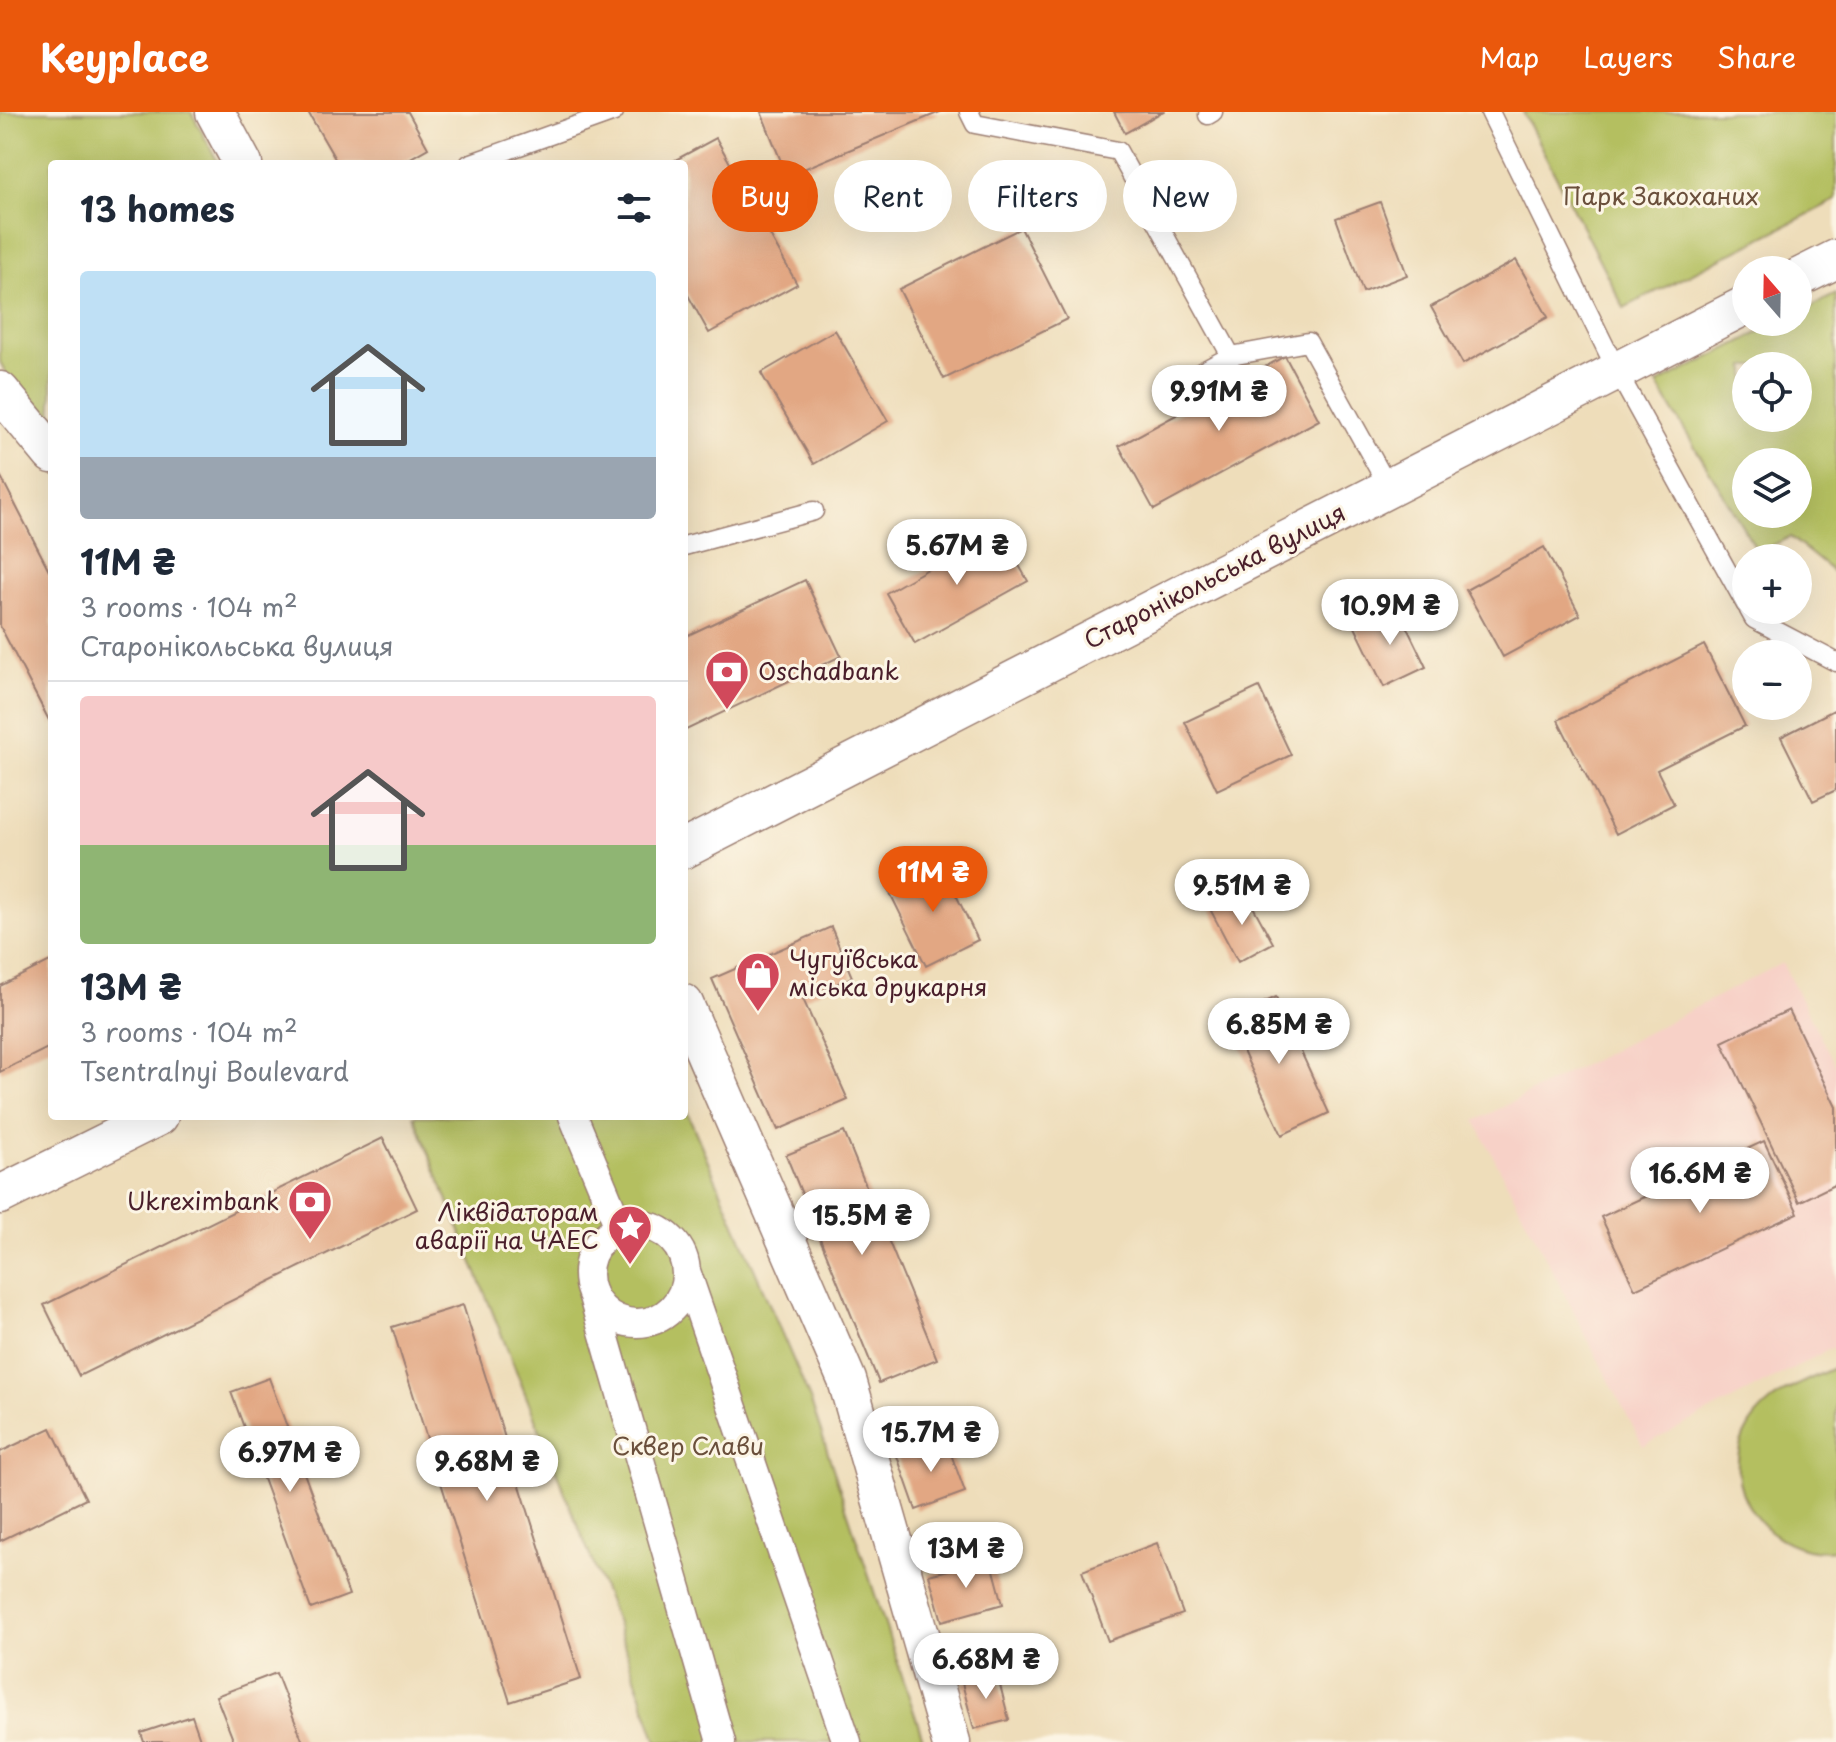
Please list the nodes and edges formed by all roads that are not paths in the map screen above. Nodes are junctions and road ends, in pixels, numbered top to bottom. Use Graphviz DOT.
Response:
graph roads {
  1 [pos="215,112"];
  2 [pos="614,112"];
  3 [pos="969,112"];
  4 [pos="1490,112"];
  5 [pos="241,160"];
  6 [pos="480,160"];
  7 [pos="1836,259"];
  8 [pos="1812,271"];
  9 [pos="1732,312"];
  10 [pos="1231,356"];
  11 [pos="1617,371"];
  12 [pos="1168,390"];
  13 [pos="2,397"];
  14 [pos="48,449"];
  15 [pos="1389,488"];
  16 [pos="814,511"];
  17 [pos="688,545"];
  18 [pos="1732,580"];
  19 [pos="1764,624"];
  20 [pos="1836,662"];
  21 [pos="688,847"];
  22 [pos="688,1013"];
  23 [pos="151,1120"];
  24 [pos="575,1120"];
  25 [pos="0,1195"];
  26 [pos="620,1229"];
  27 [pos="686,1271"];
  28 [pos="592,1293"];
  29 [pos="721,1742"];
  30 [pos="847,1742"];
  31 [pos="951,1742"];
  1 -- 5 [label="street"];
  2 -- 6 [label="lane"];
  3 -- 10 [label="lane"];
  4 -- 11 [label="lane"];
  7 -- 8 [label="street"];
  9 -- 11 [label="street, Старонікольська вулиця"];
  10 -- 12 [label="lane"];
  10 -- 15 [label="lane"];
  11 -- 15 [label="street, Старонікольська вулиця"];
  11 -- 18 [label="lane"];
  13 -- 14 [label="street"];
  15 -- 21 [label="street, Старонікольська вулиця"];
  16 -- 17 [label="lane"];
  19 -- 20 [label="lane"];
  22 -- 31 [label="street"];
  23 -- 25 [label="street"];
  24 -- 26 [label="street"];
  26 -- 27 [label="street"];
  26 -- 28 [label="street"];
  27 -- 28 [label="street"];
  27 -- 30 [label="street"];
  28 -- 29 [label="street"];
}
